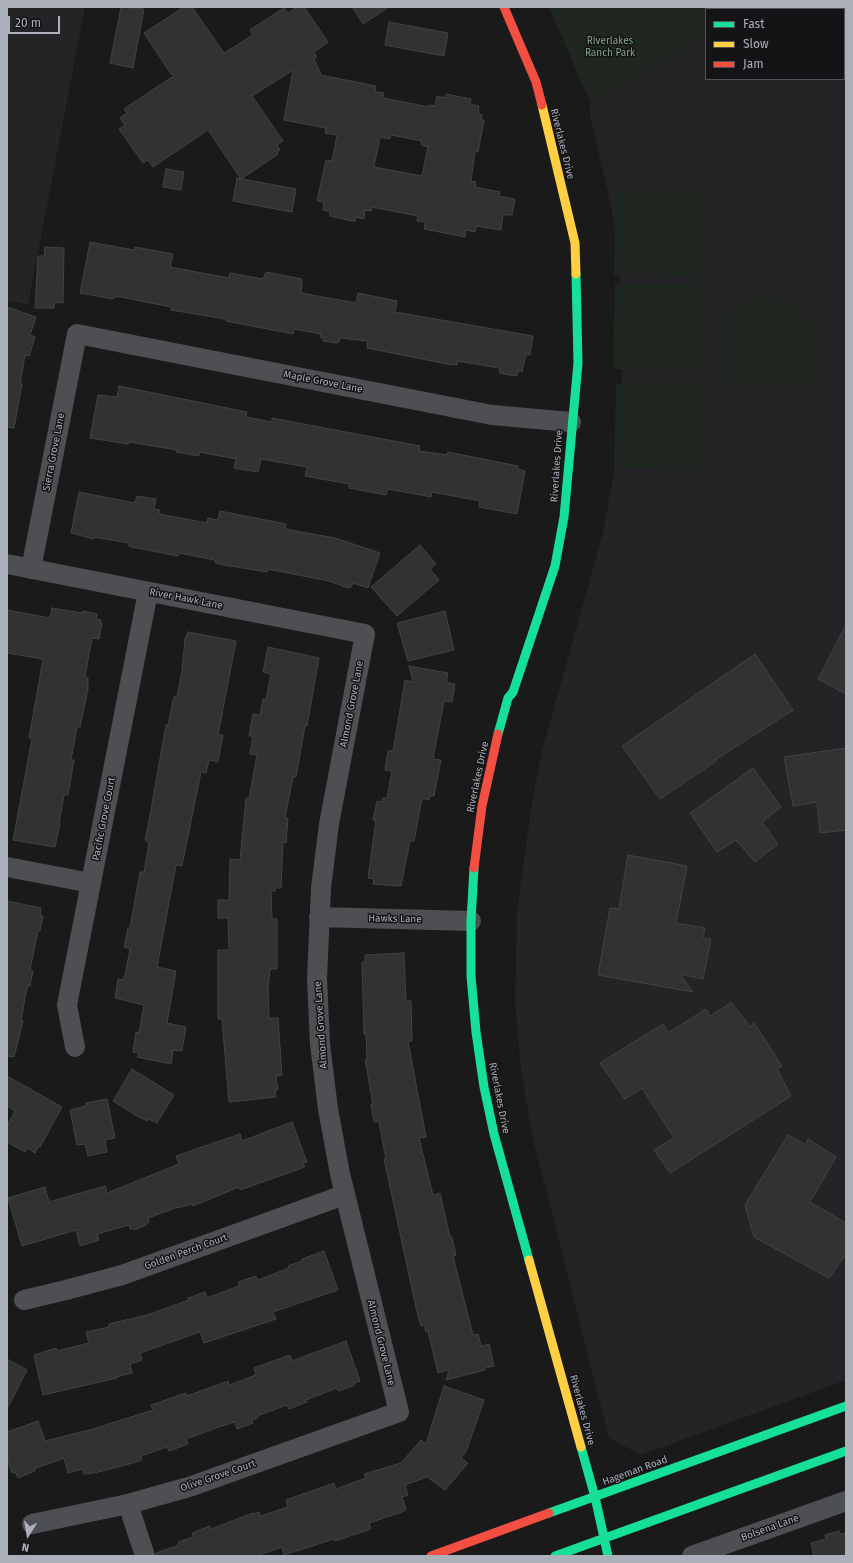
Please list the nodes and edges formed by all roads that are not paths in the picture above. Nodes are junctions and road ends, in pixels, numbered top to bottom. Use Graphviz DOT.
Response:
graph roads {
  1 [pos="504,7"];
  2 [pos="76,334"];
  3 [pos="571,422"];
  4 [pos="7,564"];
  5 [pos="31,569"];
  6 [pos="148,592"];
  7 [pos="365,634"];
  8 [pos="7,867"];
  9 [pos="91,883"];
  10 [pos="319,917"];
  11 [pos="471,921"];
  12 [pos="75,1047"];
  13 [pos="344,1195"];
  14 [pos="24,1300"];
  15 [pos="846,1406"];
  16 [pos="399,1412"];
  17 [pos="846,1451"];
  18 [pos="595,1497"];
  19 [pos="846,1501"];
  20 [pos="128,1504"];
  21 [pos="32,1524"];
  22 [pos="604,1538"];
  23 [pos="145,1556"];
  24 [pos="431,1556"];
  25 [pos="555,1556"];
  26 [pos="608,1556"];
  27 [pos="693,1556"];
  1 -- 3 [label="main road, Riverlakes Drive"];
  2 -- 3 [label="street, Maple Grove Lane"];
  2 -- 5 [label="street, Sierra Grove Lane"];
  3 -- 11 [label="main road, Riverlakes Drive"];
  4 -- 5 [label="street, River Hawk Lane"];
  5 -- 6 [label="street, River Hawk Lane"];
  6 -- 7 [label="street, River Hawk Lane"];
  6 -- 9 [label="street, Pacific Grove Court"];
  7 -- 10 [label="street, Almond Grove Lane"];
  8 -- 9 [label="street"];
  9 -- 12 [label="street, Pacific Grove Court"];
  10 -- 11 [label="street, Hawks Lane"];
  10 -- 13 [label="street, Almond Grove Lane"];
  11 -- 18 [label="main road, Riverlakes Drive"];
  13 -- 14 [label="street, Golden Perch Court"];
  13 -- 16 [label="street, Almond Grove Lane"];
  15 -- 18 [label="main road, Hageman Road"];
  16 -- 20 [label="street, Olive Grove Court"];
  17 -- 22 [label="main road"];
  18 -- 22 [label="main road, Riverlakes Drive"];
  18 -- 24 [label="main road, Hageman Road"];
  19 -- 27 [label="street, Bolsena Lane"];
  20 -- 21 [label="street, Olive Grove Court"];
  20 -- 23 [label="street"];
  22 -- 25 [label="main road"];
  22 -- 26 [label="main road, Riverlakes Drive"];
}
